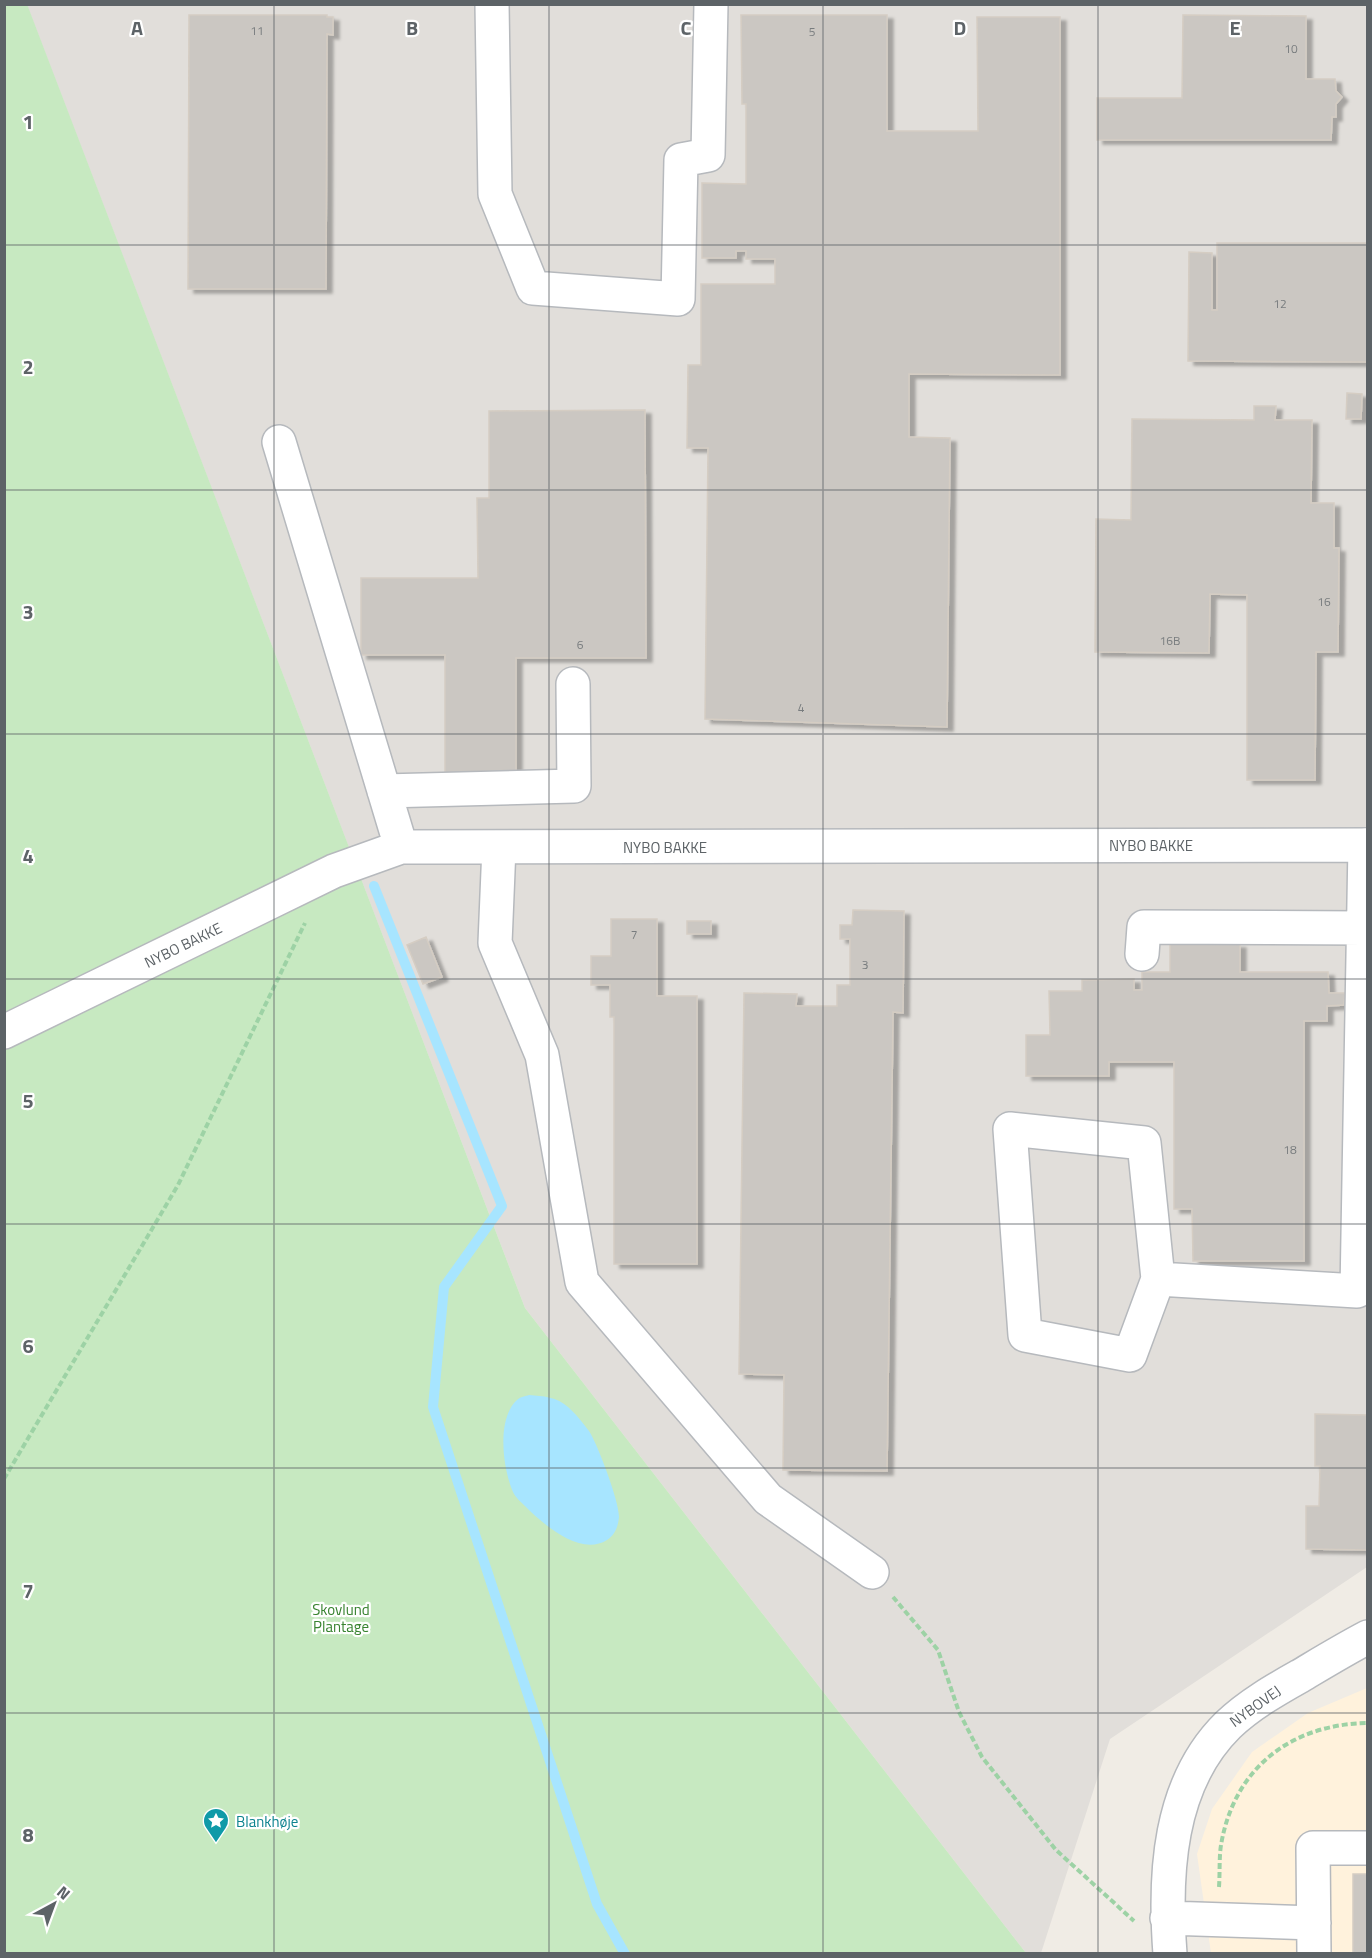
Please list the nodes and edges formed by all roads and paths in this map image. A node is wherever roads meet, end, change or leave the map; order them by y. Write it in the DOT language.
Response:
graph roads {
  1 [pos="492,4"];
  2 [pos="711,4"];
  3 [pos="279,442"];
  4 [pos="573,684"];
  5 [pos="384,790"];
  6 [pos="1366,845"];
  7 [pos="401,847"];
  8 [pos="500,847"];
  9 [pos="328,874"];
  10 [pos="1364,928"];
  11 [pos="1142,954"];
  12 [pos="4,1032"];
  13 [pos="1363,1258"];
  14 [pos="1158,1279"];
  15 [pos="4,1479"];
  16 [pos="872,1572"];
  17 [pos="1368,1637"];
  18 [pos="1368,1723"];
  19 [pos="1368,1848"];
  20 [pos="1218,1920"];
  21 [pos="1168,1937"];
  22 [pos="1314,1938"];
  1 -- 2 [label="street"];
  3 -- 5 [label="street"];
  4 -- 5 [label="street"];
  5 -- 7 [label="street"];
  6 -- 8 [label="street, NYBO BAKKE"];
  6 -- 10 [label="street"];
  7 -- 8 [label="street, NYBO BAKKE"];
  7 -- 9 [label="street, NYBO BAKKE"];
  8 -- 16 [label="street"];
  9 -- 12 [label="street, NYBO BAKKE"];
  9 -- 15 [label="path"];
  10 -- 11 [label="street"];
  10 -- 13 [label="street"];
  13 -- 14 [label="street"];
  14 -- 14 [label="street"];
  16 -- 21 [label="path"];
  17 -- 21 [label="street, NYBOVEJ"];
  18 -- 20 [label="path"];
  19 -- 22 [label="street"];
  20 -- 21 [label="street"];
  20 -- 22 [label="street"];
}
